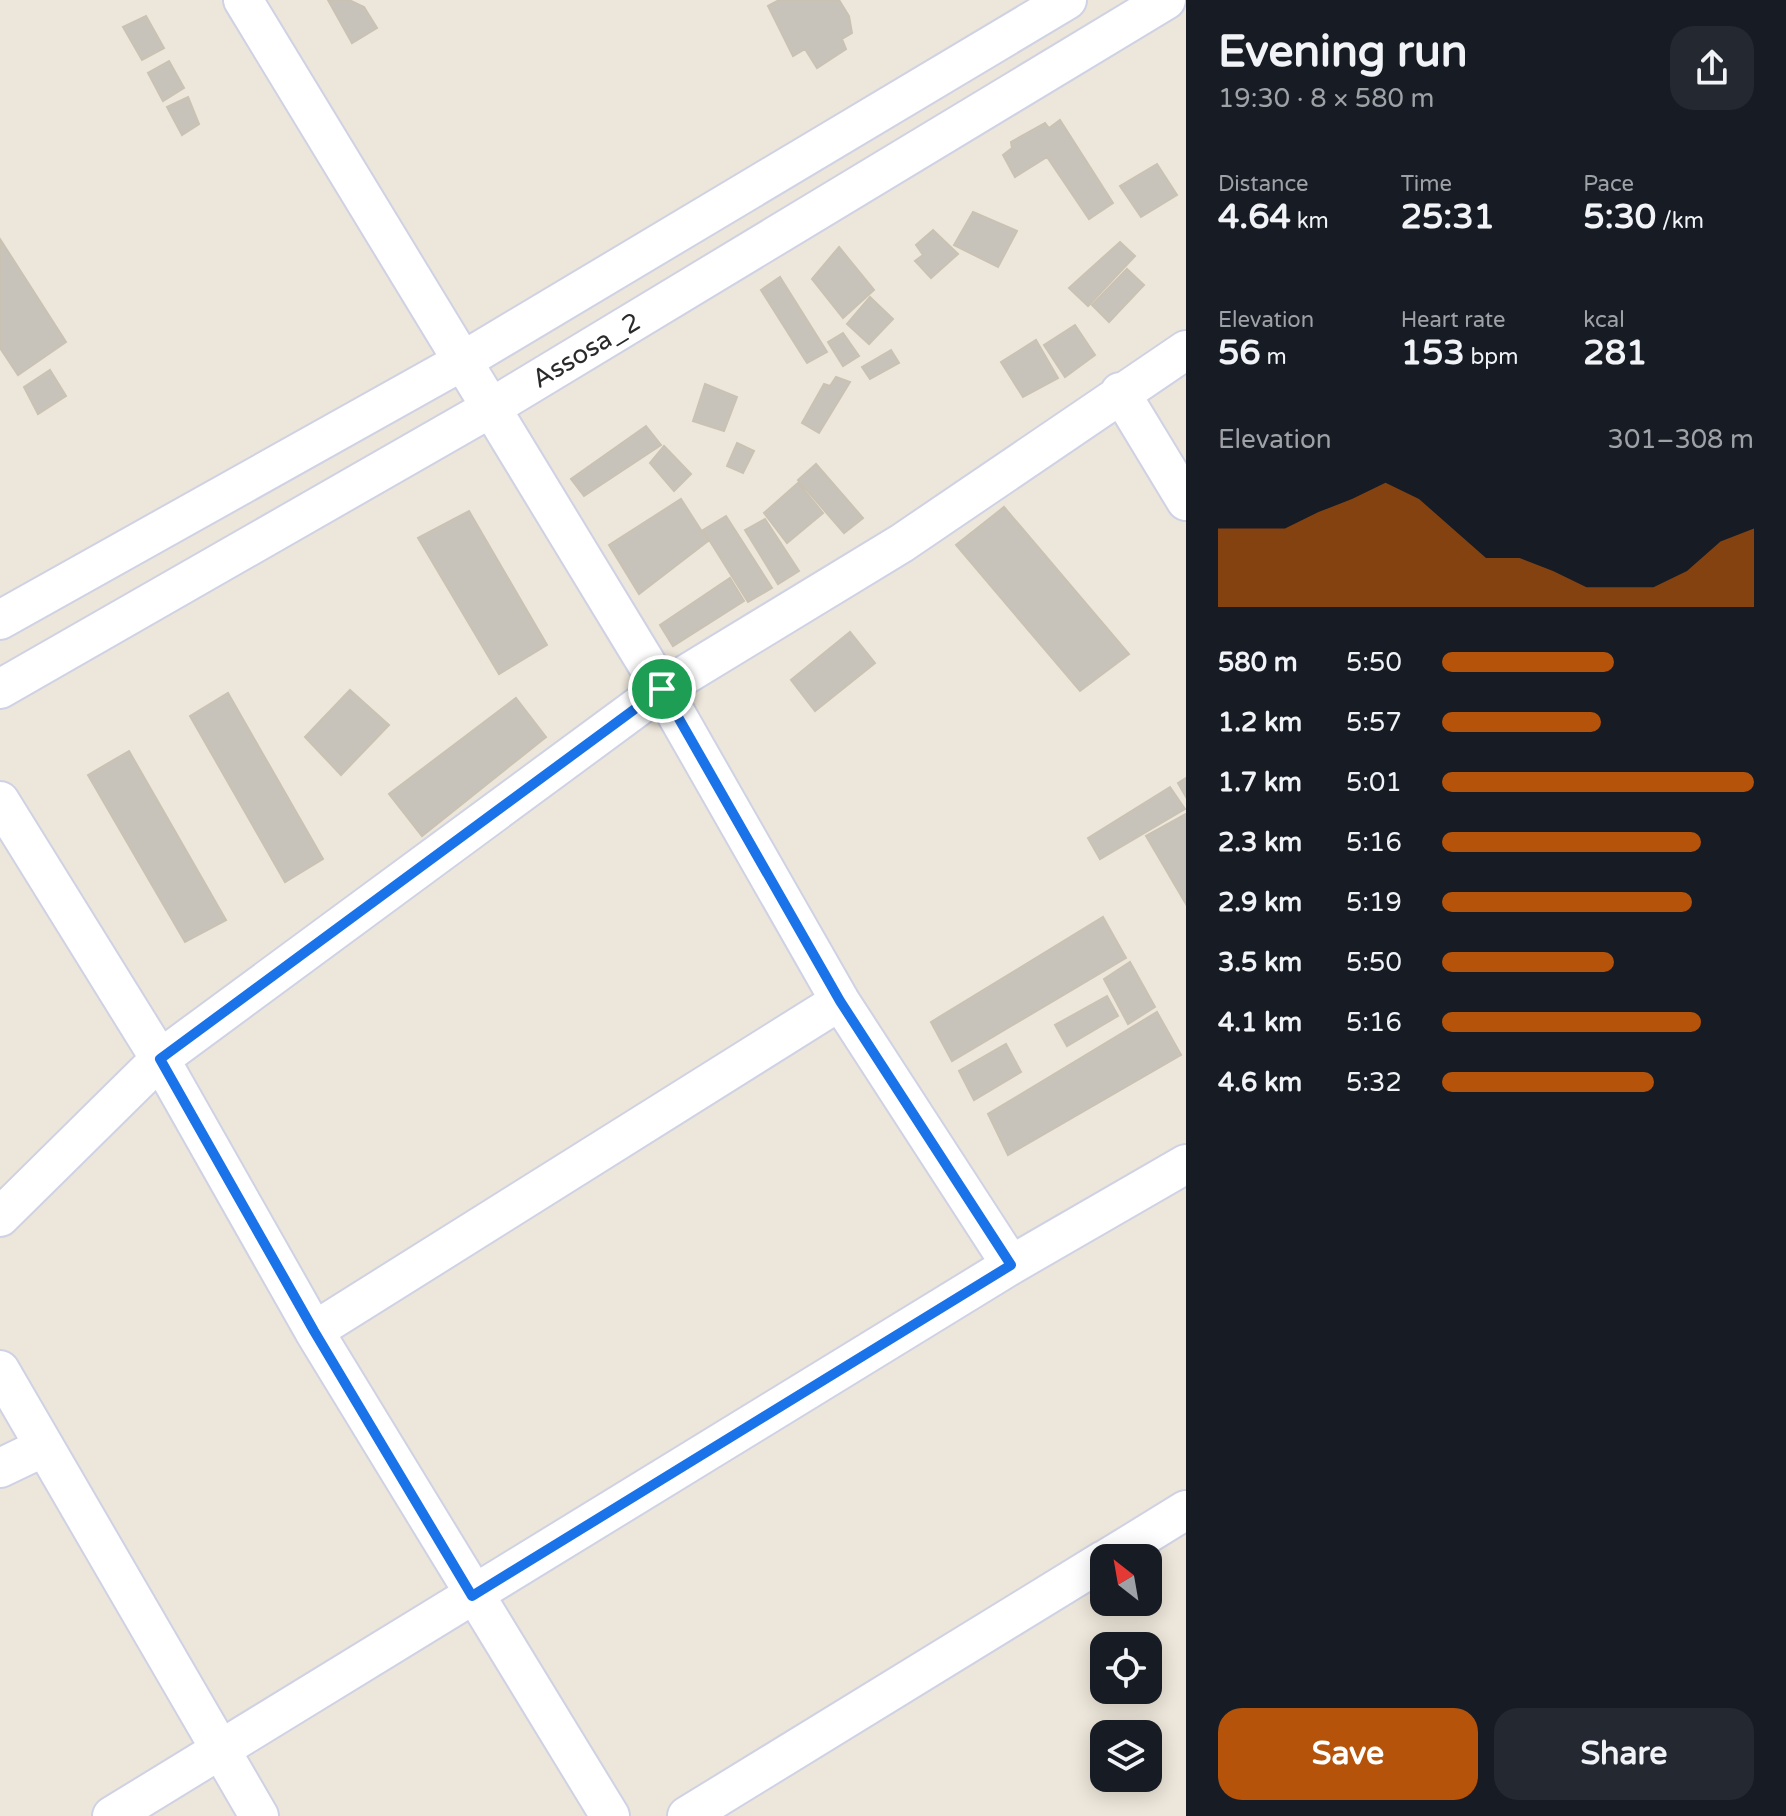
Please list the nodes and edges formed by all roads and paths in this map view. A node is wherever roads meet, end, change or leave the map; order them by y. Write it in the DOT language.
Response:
graph roads {
  1 [pos="243,0"];
  2 [pos="1067,0"];
  3 [pos="1166,0"];
  4 [pos="1186,350"];
  5 [pos="461,362"];
  6 [pos="1120,392"];
  7 [pos="489,409"];
  8 [pos="1186,501"];
  9 [pos="15,611"];
  10 [pos="62,652"];
  11 [pos="0,689"];
  12 [pos="662,689"];
  13 [pos="0,801"];
  14 [pos="840,1001"];
  15 [pos="160,1059"];
  16 [pos="1186,1164"];
  17 [pos="0,1217"];
  18 [pos="1011,1265"];
  19 [pos="314,1331"];
  20 [pos="0,1370"];
  21 [pos="44,1447"];
  22 [pos="0,1468"];
  23 [pos="1186,1510"];
  24 [pos="1130,1544"];
  25 [pos="1090,1569"];
  26 [pos="472,1596"];
  27 [pos="221,1750"];
  28 [pos="112,1816"];
  29 [pos="259,1816"];
  30 [pos="610,1816"];
  31 [pos="687,1816"];
  1 -- 5 [label="street"];
  2 -- 5 [label="street, Assosa_2"];
  3 -- 7 [label="street, Assosa_2"];
  4 -- 6 [label="street"];
  5 -- 7 [label="street"];
  5 -- 9 [label="street, Assosa_2"];
  6 -- 8 [label="street"];
  6 -- 12 [label="street"];
  7 -- 10 [label="street, Assosa_2"];
  7 -- 12 [label="street"];
  9 -- 10 [label="street"];
  10 -- 11 [label="street, Assosa_2"];
  12 -- 14 [label="street"];
  12 -- 15 [label="street"];
  13 -- 15 [label="street"];
  14 -- 18 [label="street"];
  14 -- 19 [label="street"];
  15 -- 17 [label="street"];
  15 -- 19 [label="street"];
  16 -- 18 [label="street"];
  18 -- 26 [label="street"];
  19 -- 26 [label="street"];
  20 -- 21 [label="street"];
  21 -- 22 [label="street"];
  21 -- 27 [label="street"];
  23 -- 24 [label="street"];
  25 -- 31 [label="street"];
  26 -- 27 [label="street"];
  26 -- 30 [label="street"];
  27 -- 28 [label="street"];
  27 -- 29 [label="street"];
}
